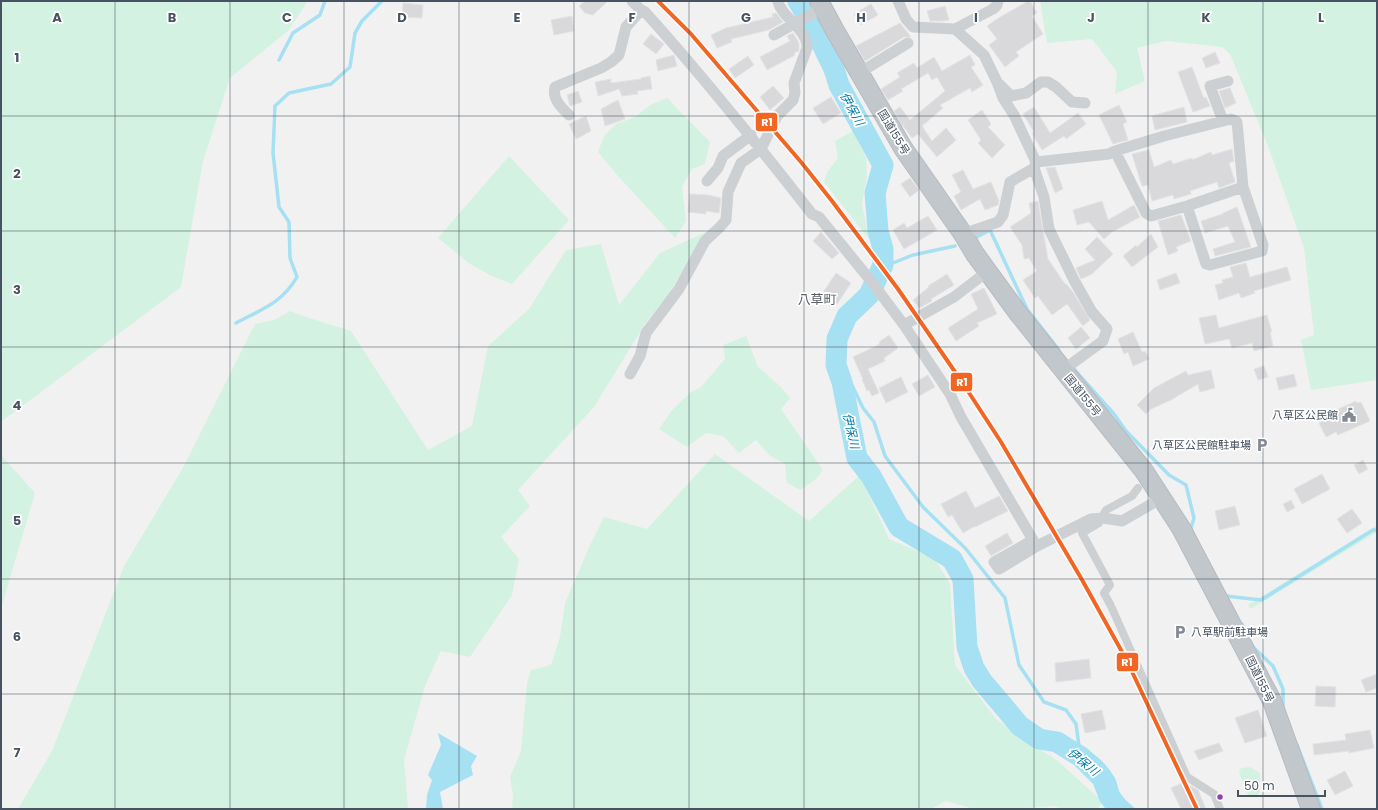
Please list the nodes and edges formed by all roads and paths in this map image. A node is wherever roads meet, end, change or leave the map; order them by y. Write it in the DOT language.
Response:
graph roads {
  1 [pos="632,1"];
  2 [pos="898,1"];
  3 [pos="998,1"];
  4 [pos="778,2"];
  5 [pos="640,10"];
  6 [pos="810,13"];
  7 [pos="955,29"];
  8 [pos="774,35"];
  9 [pos="908,43"];
  10 [pos="859,73"];
  11 [pos="1228,81"];
  12 [pos="997,82"];
  13 [pos="1085,103"];
  14 [pos="569,115"];
  15 [pos="1222,121"];
  16 [pos="751,135"];
  17 [pos="761,149"];
  18 [pos="1115,151"];
  19 [pos="1035,165"];
  20 [pos="707,181"];
  21 [pos="1243,187"];
  22 [pos="1186,206"];
  23 [pos="963,234"];
  24 [pos="988,271"];
  25 [pos="904,326"];
  26 [pos="1069,366"];
  27 [pos="630,374"];
  28 [pos="1138,488"];
  29 [pos="1162,498"];
  30 [pos="1103,518"];
  31 [pos="1220,809"];
  32 [pos="1310,809"];
  1 -- 5 [label="street"];
  2 -- 7 [label="street"];
  3 -- 7 [label="street"];
  4 -- 6 [label="street"];
  5 -- 14 [label="street"];
  5 -- 16 [label="street"];
  6 -- 8 [label="street"];
  6 -- 10 [label="highway, 国道155号"];
  6 -- 17 [label="street"];
  7 -- 12 [label="street"];
  9 -- 10 [label="street"];
  10 -- 23 [label="highway, 国道155号"];
  11 -- 15 [label="street"];
  12 -- 13 [label="street"];
  12 -- 19 [label="street"];
  15 -- 18 [label="street"];
  15 -- 21 [label="street"];
  16 -- 17 [label="street"];
  16 -- 20 [label="street"];
  17 -- 25 [label="street"];
  17 -- 27 [label="street"];
  18 -- 19 [label="street"];
  18 -- 22 [label="street"];
  19 -- 23 [label="street"];
  19 -- 26 [label="street"];
  21 -- 22 [label="street"];
  21 -- 22 [label="street"];
  23 -- 24 [label="highway, 国道155号"];
  24 -- 25 [label="street"];
  24 -- 26 [label="highway, 国道155号"];
  25 -- 30 [label="street"];
  26 -- 29 [label="highway, 国道155号"];
  28 -- 30 [label="street"];
  29 -- 30 [label="street"];
  29 -- 32 [label="highway, 国道155号"];
  30 -- 31 [label="street"];
}
